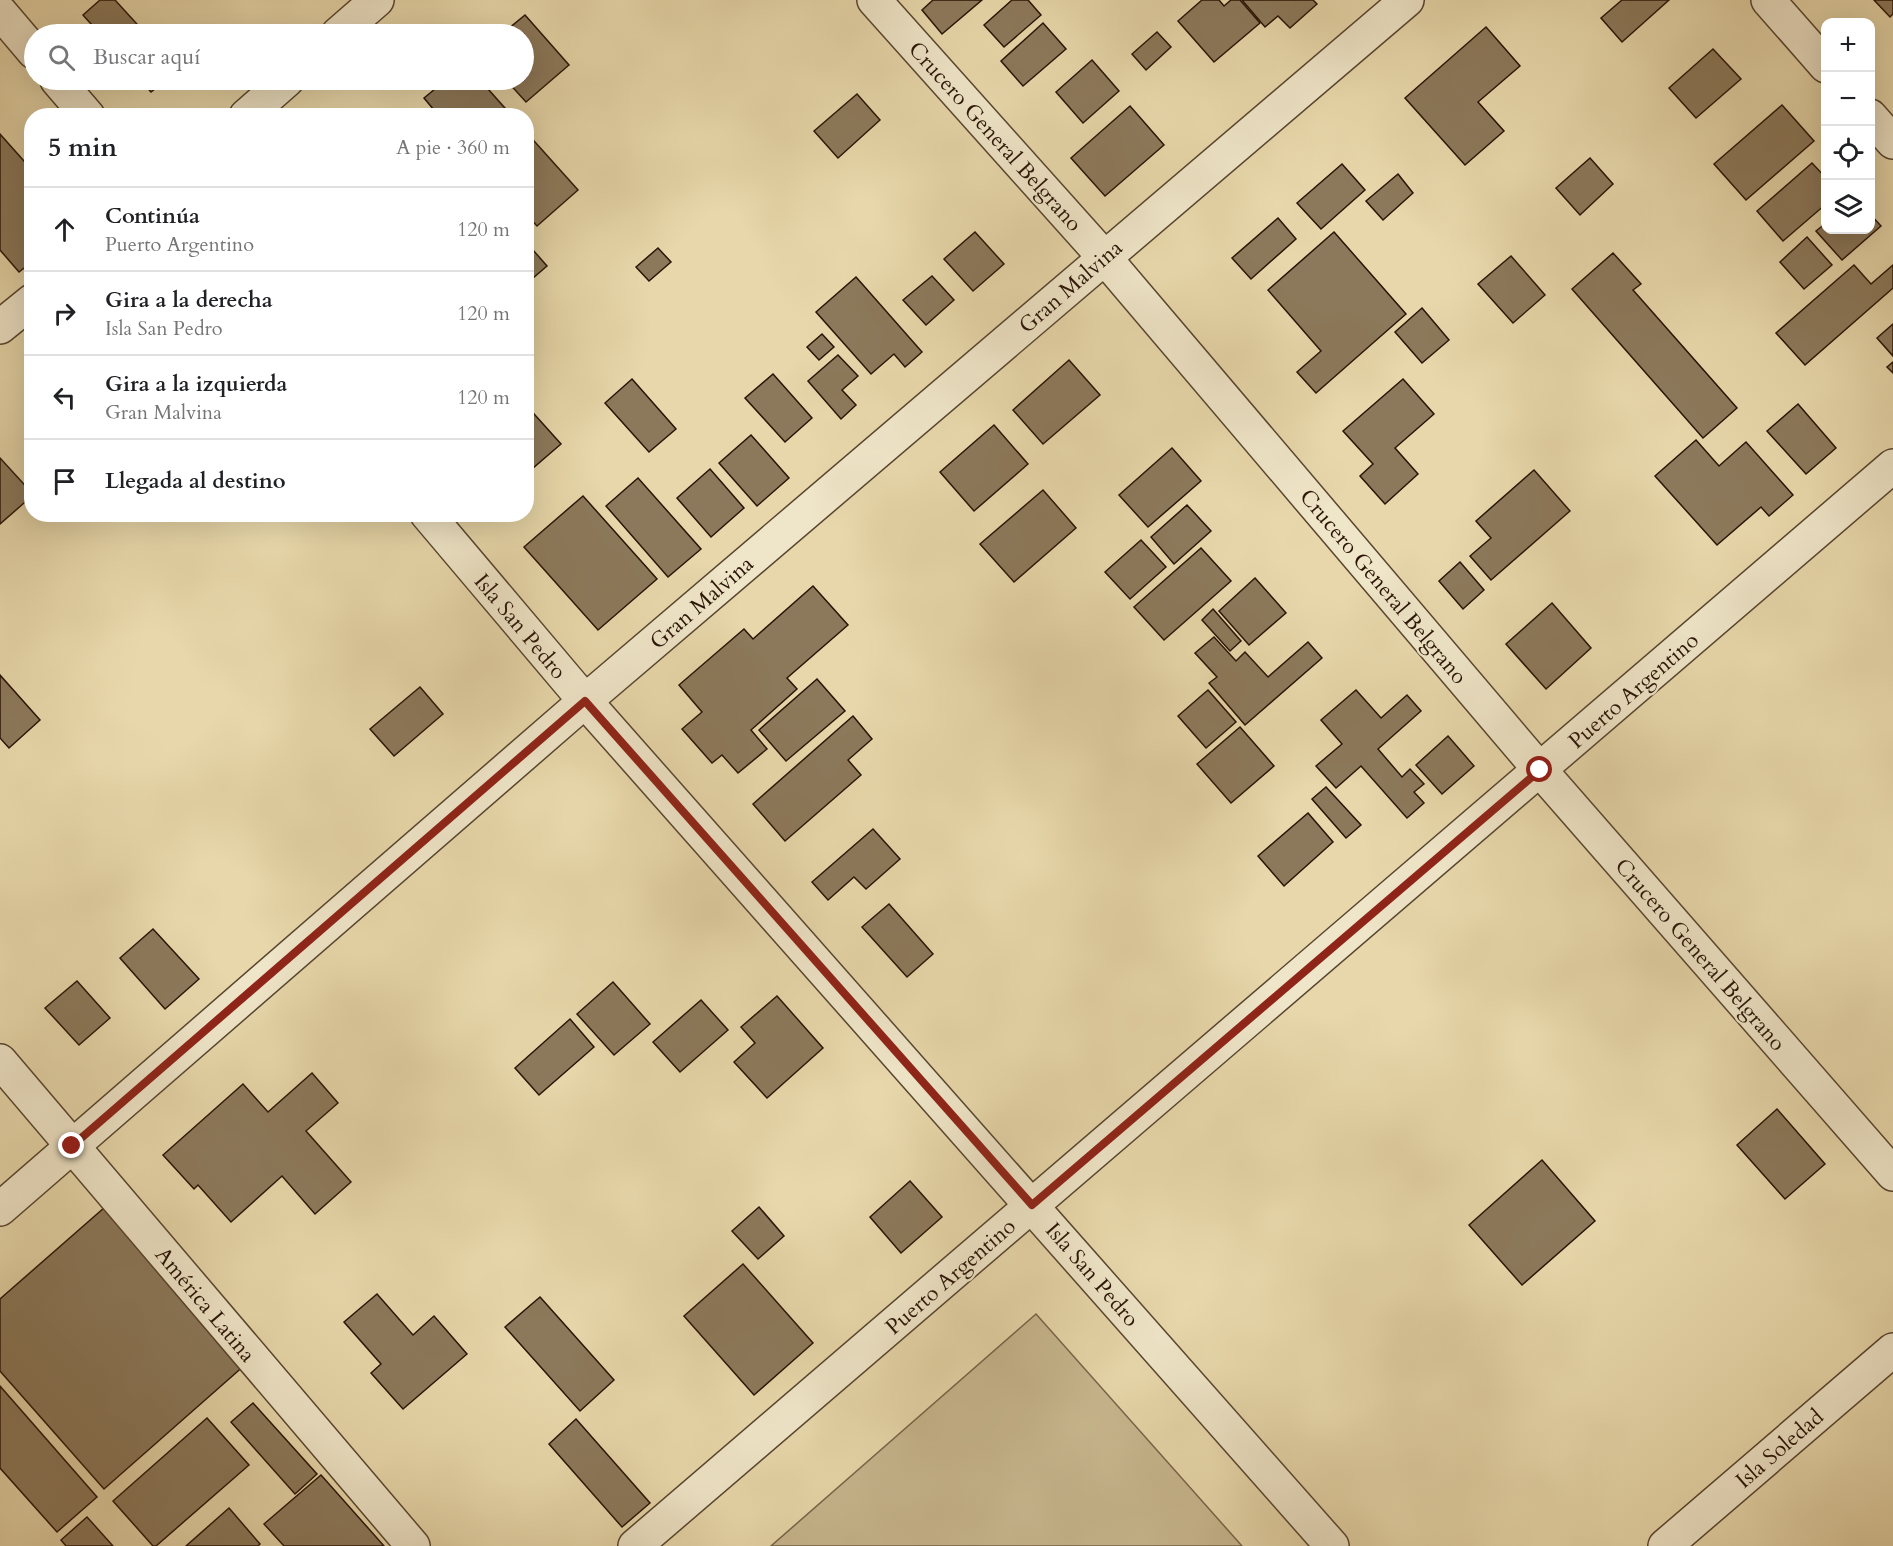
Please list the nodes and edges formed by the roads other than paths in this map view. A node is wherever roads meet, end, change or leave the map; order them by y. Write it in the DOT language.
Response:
graph roads {
  1 [pos="376,0"];
  2 [pos="873,0"];
  3 [pos="1407,0"];
  4 [pos="1767,0"];
  5 [pos="0,12"];
  6 [pos="349,24"];
  7 [pos="24,40"];
  8 [pos="1821,60"];
  9 [pos="66,90"];
  10 [pos="276,90"];
  11 [pos="81,108"];
  12 [pos="255,108"];
  13 [pos="1875,122"];
  14 [pos="1893,142"];
  15 [pos="1104,256"];
  16 [pos="24,307"];
  17 [pos="0,327"];
  18 [pos="1893,466"];
  19 [pos="434,522"];
  20 [pos="585,701"];
  21 [pos="1540,770"];
  22 [pos="0,1061"];
  23 [pos="72,1146"];
  24 [pos="1893,1174"];
  25 [pos="1032,1205"];
  26 [pos="0,1209"];
  27 [pos="1893,1350"];
  28 [pos="413,1546"];
  29 [pos="635,1546"];
  30 [pos="1332,1546"];
  31 [pos="1665,1546"];
  1 -- 6 [label="street"];
  2 -- 15 [label="street, Crucero General Belgrano"];
  3 -- 15 [label="street, Gran Malvina"];
  4 -- 8 [label="street"];
  5 -- 7 [label="street"];
  9 -- 11 [label="street"];
  10 -- 12 [label="street"];
  13 -- 14 [label="street"];
  15 -- 20 [label="street, Gran Malvina"];
  15 -- 21 [label="street, Crucero General Belgrano"];
  16 -- 17 [label="street"];
  18 -- 21 [label="street, Puerto Argentino"];
  19 -- 20 [label="street, Isla San Pedro"];
  20 -- 23 [label="street, Gran Malvina"];
  20 -- 25 [label="street, Isla San Pedro"];
  21 -- 24 [label="street, Crucero General Belgrano"];
  21 -- 25 [label="street, Puerto Argentino"];
  22 -- 23 [label="street, América Latina"];
  23 -- 26 [label="street, Gran Malvina"];
  23 -- 28 [label="street, América Latina"];
  25 -- 29 [label="street, Puerto Argentino"];
  25 -- 30 [label="street, Isla San Pedro"];
  27 -- 31 [label="street, Isla Soledad"];
}
